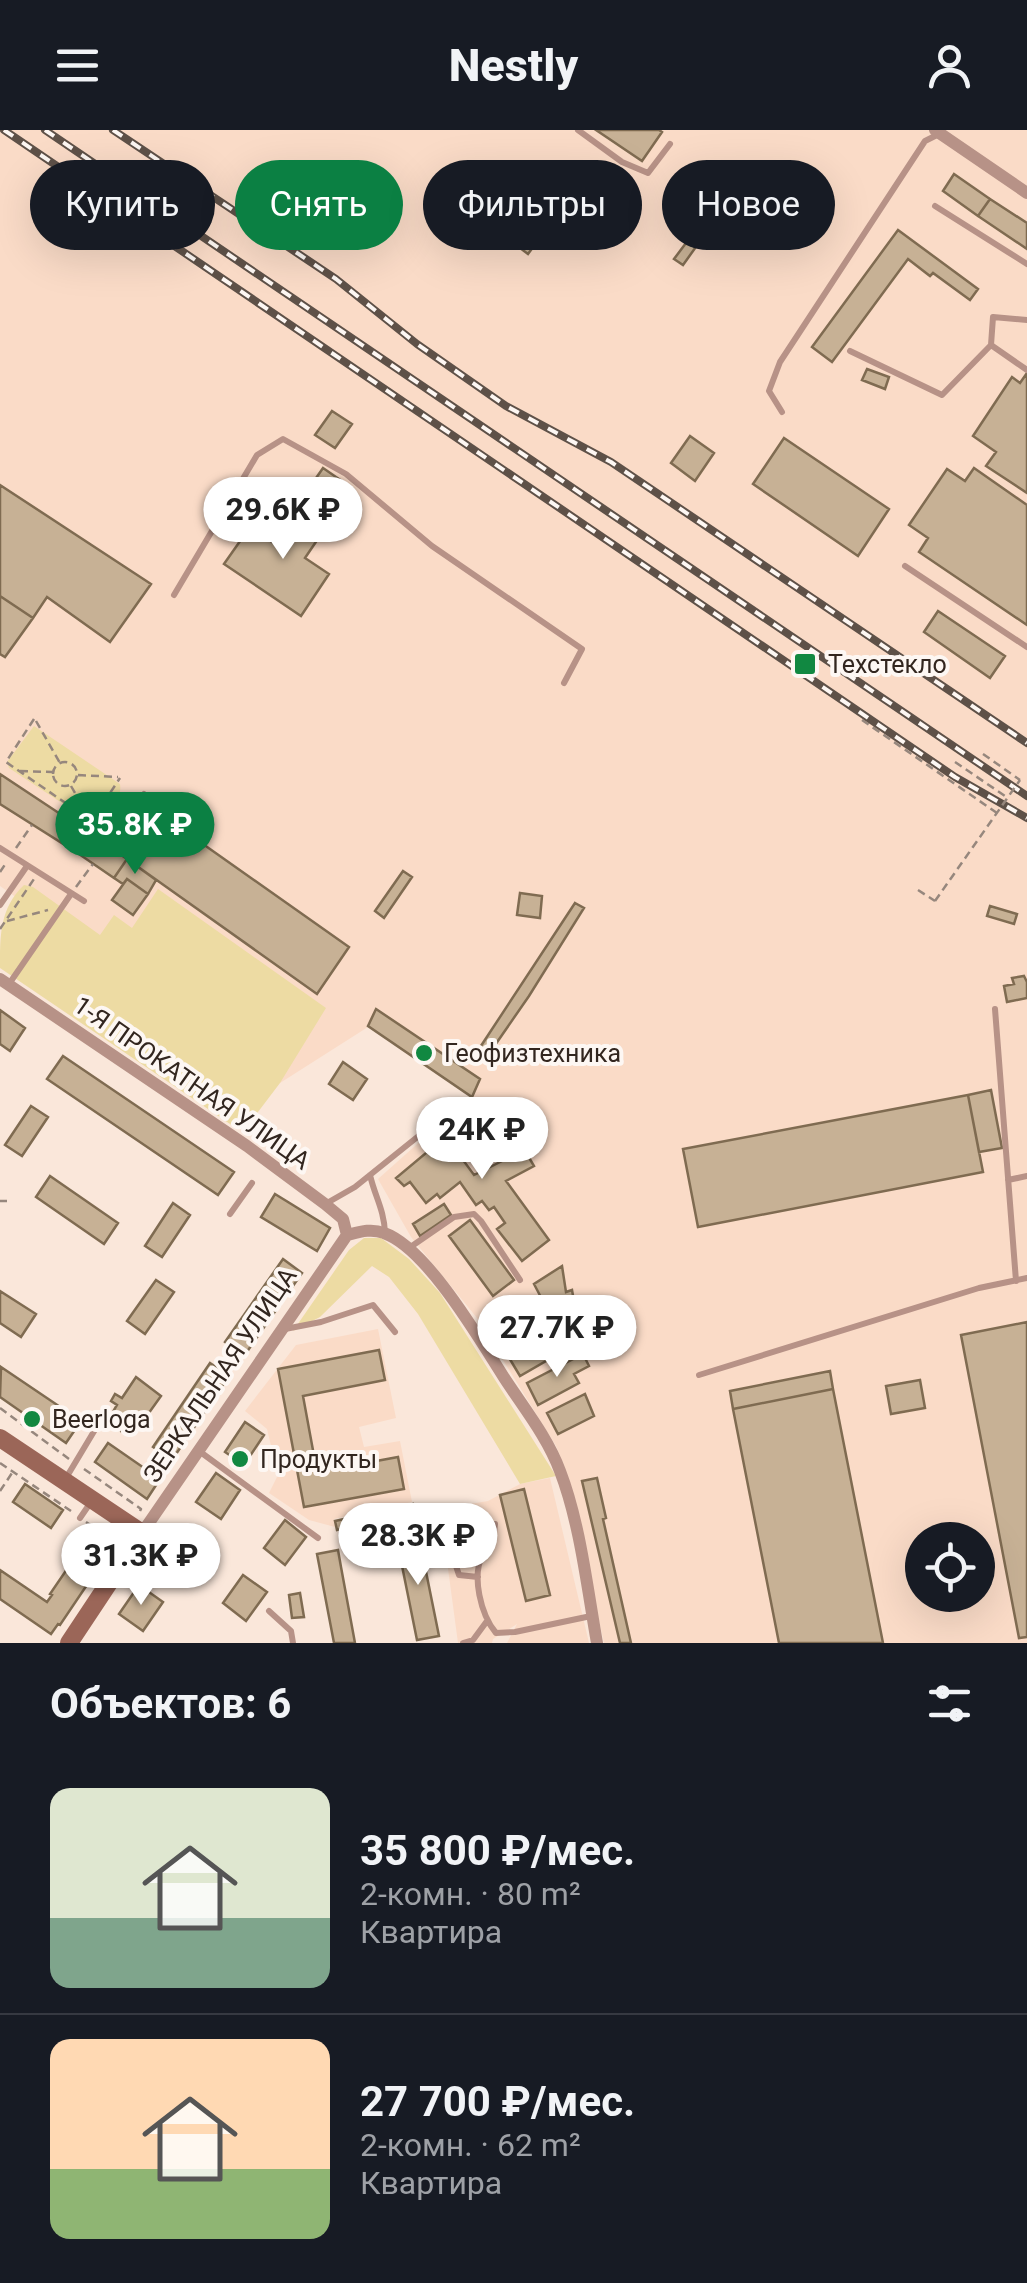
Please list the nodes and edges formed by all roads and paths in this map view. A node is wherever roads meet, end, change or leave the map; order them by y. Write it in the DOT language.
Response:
graph roads {
  1 [pos="578,130"];
  2 [pos="938,132"];
  3 [pos="670,144"];
  4 [pos="1027,194"];
  5 [pos="936,206"];
  6 [pos="1027,264"];
  7 [pos="1027,320"];
  8 [pos="990,345"];
  9 [pos="850,351"];
  10 [pos="1027,370"];
  11 [pos="782,412"];
  12 [pos="905,566"];
  13 [pos="174,595"];
  14 [pos="1027,648"];
  15 [pos="564,682"];
  16 [pos="862,720"];
  17 [pos="982,754"];
  18 [pos="955,762"];
  19 [pos="60,764"];
  20 [pos="18,771"];
  21 [pos="54,772"];
  22 [pos="77,775"];
  23 [pos="59,784"];
  24 [pos="71,784"];
  25 [pos="52,794"];
  26 [pos="144,794"];
  27 [pos="1008,798"];
  28 [pos="997,814"];
  29 [pos="92,821"];
  30 [pos="0,848"];
  31 [pos="93,864"];
  32 [pos="27,866"];
  33 [pos="38,874"];
  34 [pos="918,890"];
  35 [pos="71,894"];
  36 [pos="84,901"];
  37 [pos="0,905"];
  38 [pos="63,906"];
  39 [pos="6,921"];
  40 [pos="0,930"];
  41 [pos="4,982"];
  42 [pos="995,1009"];
  43 [pos="476,1156"];
  44 [pos="370,1174"];
  45 [pos="1027,1176"];
  46 [pos="1008,1180"];
  47 [pos="252,1184"];
  48 [pos="6,1201"];
  49 [pos="0,1202"];
  50 [pos="325,1204"];
  51 [pos="230,1214"];
  52 [pos="385,1233"];
  53 [pos="346,1235"];
  54 [pos="408,1249"];
  55 [pos="1027,1278"];
  56 [pos="520,1280"];
  57 [pos="1016,1281"];
  58 [pos="283,1329"];
  59 [pos="395,1332"];
  60 [pos="699,1375"];
  61 [pos="96,1428"];
  62 [pos="0,1438"];
  63 [pos="199,1451"];
  64 [pos="0,1463"];
  65 [pos="12,1472"];
  66 [pos="64,1481"];
  67 [pos="0,1490"];
  68 [pos="93,1500"];
  69 [pos="72,1512"];
  70 [pos="83,1520"];
  71 [pos="495,1524"];
  72 [pos="433,1528"];
  73 [pos="142,1533"];
  74 [pos="318,1538"];
  75 [pos="131,1550"];
  76 [pos="478,1576"];
  77 [pos="184,1586"];
  78 [pos="269,1610"];
  79 [pos="592,1615"];
  80 [pos="486,1621"];
  81 [pos="69,1643"];
  82 [pos="293,1643"];
  83 [pos="462,1643"];
  84 [pos="597,1643"];
  1 -- 3 [label="lane"];
  2 -- 4 [label="street"];
  2 -- 11 [label="lane"];
  5 -- 6 [label="lane"];
  7 -- 8 [label="lane"];
  8 -- 9 [label="lane"];
  8 -- 10 [label="lane"];
  12 -- 14 [label="lane"];
  13 -- 15 [label="lane"];
  16 -- 28 [label="path"];
  17 -- 27 [label="path, bridge"];
  18 -- 27 [label="path"];
  19 -- 20 [label="path"];
  19 -- 21 [label="path"];
  19 -- 22 [label="path"];
  20 -- 21 [label="path"];
  20 -- 25 [label="path"];
  21 -- 23 [label="path"];
  22 -- 24 [label="path"];
  22 -- 29 [label="path"];
  23 -- 24 [label="path"];
  23 -- 25 [label="path"];
  24 -- 25 [label="path"];
  26 -- 29 [label="lane"];
  27 -- 28 [label="path, bridge"];
  28 -- 34 [label="path, bridge"];
  30 -- 32 [label="lane"];
  31 -- 35 [label="path"];
  32 -- 33 [label="lane"];
  32 -- 37 [label="lane"];
  33 -- 35 [label="lane"];
  33 -- 39 [label="path"];
  35 -- 36 [label="lane"];
  35 -- 38 [label="lane"];
  38 -- 39 [label="path"];
  38 -- 41 [label="lane"];
  39 -- 40 [label="path"];
  41 -- 50 [label="street, 1-Я ПРОКАТНАЯ УЛИЦА"];
  42 -- 46 [label="lane"];
  43 -- 44 [label="lane"];
  44 -- 50 [label="lane"];
  44 -- 52 [label="lane"];
  45 -- 46 [label="lane"];
  46 -- 57 [label="lane"];
  47 -- 51 [label="lane"];
  48 -- 49 [label="path"];
  50 -- 53 [label="street, 1-Я ПРОКАТНАЯ УЛИЦА"];
  52 -- 53 [label="street"];
  52 -- 54 [label="street"];
  53 -- 58 [label="street, ЗЕРКАЛЬНАЯ УЛИЦА"];
  54 -- 56 [label="lane"];
  54 -- 79 [label="street"];
  55 -- 57 [label="lane"];
  57 -- 60 [label="lane"];
  58 -- 59 [label="lane"];
  58 -- 63 [label="street, ЗЕРКАЛЬНАЯ УЛИЦА"];
  61 -- 66 [label="lane"];
  62 -- 66 [label="street"];
  63 -- 73 [label="street, ЗЕРКАЛЬНАЯ УЛИЦА"];
  63 -- 74 [label="lane"];
  64 -- 65 [label="path"];
  65 -- 67 [label="path"];
  65 -- 69 [label="path"];
  66 -- 68 [label="street"];
  68 -- 70 [label="lane"];
  68 -- 73 [label="street"];
  70 -- 75 [label="path"];
  71 -- 76 [label="lane"];
  72 -- 76 [label="lane"];
  73 -- 75 [label="street, ЗЕРКАЛЬНАЯ УЛИЦА"];
  75 -- 77 [label="path"];
  75 -- 81 [label="street, ЗЕРКАЛЬНАЯ УЛИЦА"];
  76 -- 80 [label="lane"];
  78 -- 82 [label="lane"];
  79 -- 80 [label="lane"];
  79 -- 84 [label="street"];
  80 -- 83 [label="lane"];
}
